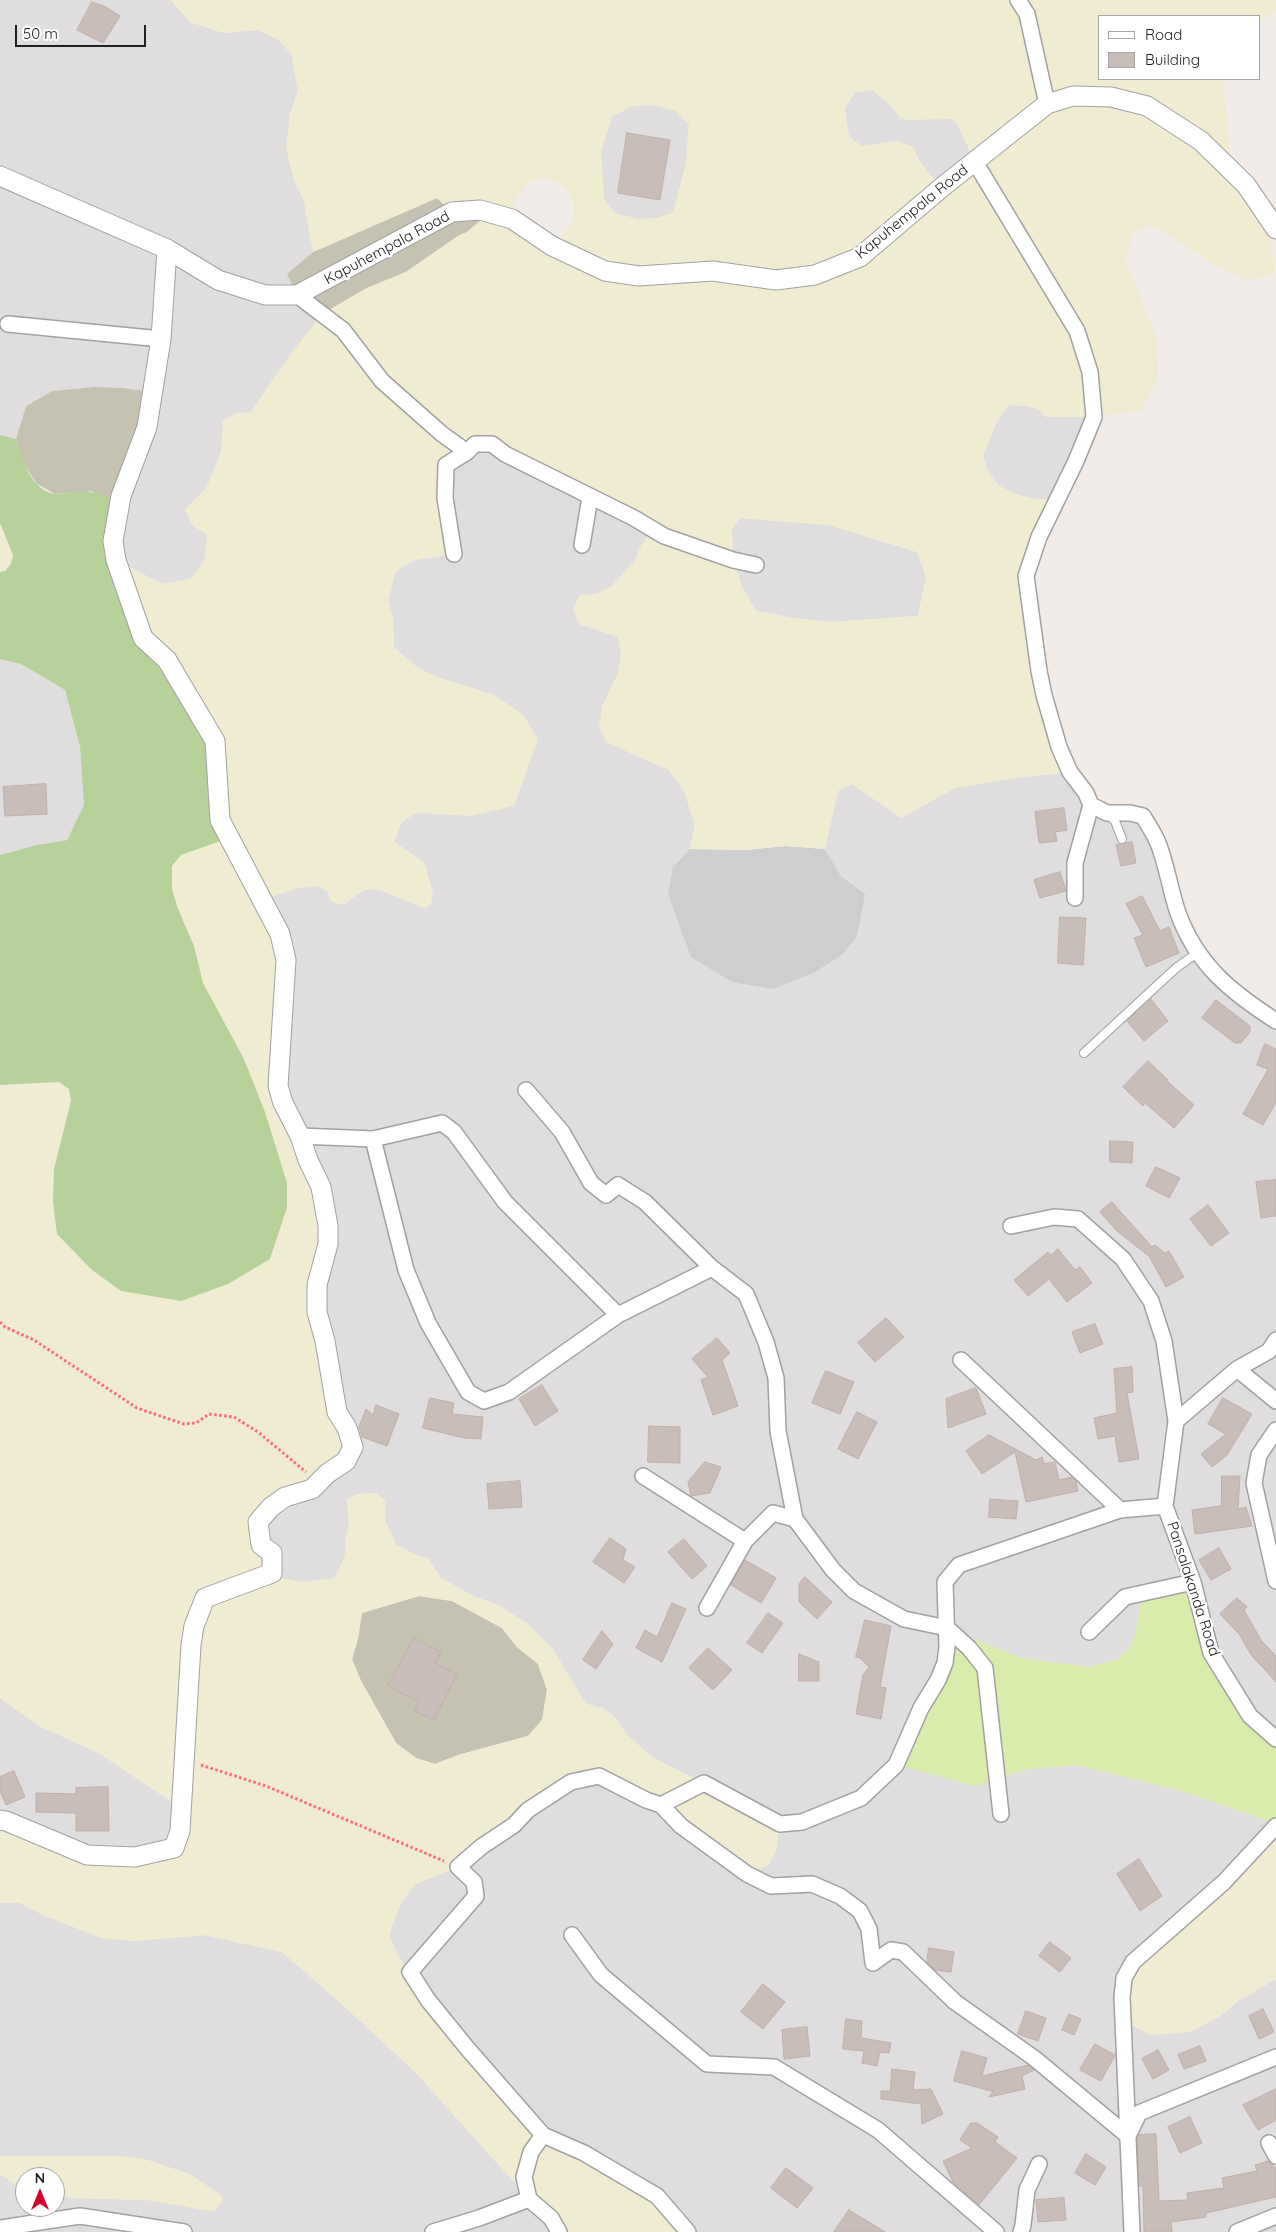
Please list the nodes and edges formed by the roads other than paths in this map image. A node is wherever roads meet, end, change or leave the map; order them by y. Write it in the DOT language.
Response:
graph roads {
  1 [pos="1018,0"];
  2 [pos="1047,104"];
  3 [pos="975,162"];
  4 [pos="0,176"];
  5 [pos="1276,229"];
  6 [pos="167,249"];
  7 [pos="298,295"];
  8 [pos="8,324"];
  9 [pos="161,339"];
  10 [pos="467,452"];
  11 [pos="590,497"];
  12 [pos="582,546"];
  13 [pos="454,554"];
  14 [pos="756,565"];
  15 [pos="1091,805"];
  16 [pos="1107,813"];
  17 [pos="1122,839"];
  18 [pos="1075,898"];
  19 [pos="1197,953"];
  20 [pos="1276,1021"];
  21 [pos="1084,1053"];
  22 [pos="526,1090"];
  23 [pos="300,1136"];
  24 [pos="373,1139"];
  25 [pos="1011,1226"];
  26 [pos="712,1268"];
  27 [pos="618,1314"];
  28 [pos="1276,1340"];
  29 [pos="961,1360"];
  30 [pos="1237,1369"];
  31 [pos="1276,1402"];
  32 [pos="1176,1421"];
  33 [pos="1276,1430"];
  34 [pos="643,1476"];
  35 [pos="1165,1506"];
  36 [pos="1120,1510"];
  37 [pos="795,1519"];
  38 [pos="745,1541"];
  39 [pos="1276,1581"];
  40 [pos="1193,1582"];
  41 [pos="707,1608"];
  42 [pos="947,1628"];
  43 [pos="1089,1632"];
  44 [pos="1276,1739"];
  45 [pos="661,1805"];
  46 [pos="1001,1814"];
  47 [pos="0,1820"];
  48 [pos="1276,1826"];
  49 [pos="572,1935"];
  50 [pos="1276,2057"];
  51 [pos="543,2135"];
  52 [pos="1128,2136"];
  53 [pos="1039,2164"];
  54 [pos="528,2199"];
  55 [pos="1276,2216"];
  56 [pos="0,2228"];
  57 [pos="184,2232"];
  58 [pos="434,2232"];
  59 [pos="559,2232"];
  60 [pos="688,2232"];
  61 [pos="996,2232"];
  62 [pos="1021,2232"];
  63 [pos="1132,2232"];
  64 [pos="1237,2232"];
  1 -- 2 [label="street"];
  2 -- 3 [label="street, Kapuhempala Road"];
  2 -- 5 [label="street, Kapuhempala Road"];
  3 -- 7 [label="street, Kapuhempala Road"];
  3 -- 15 [label="street"];
  4 -- 6 [label="street, Kapuhempala Road"];
  6 -- 7 [label="street, Kapuhempala Road"];
  6 -- 9 [label="street"];
  7 -- 10 [label="street"];
  8 -- 9 [label="street"];
  9 -- 23 [label="street"];
  10 -- 11 [label="street"];
  10 -- 13 [label="street"];
  11 -- 12 [label="street"];
  11 -- 14 [label="street"];
  15 -- 16 [label="street"];
  15 -- 18 [label="street"];
  16 -- 17 [label="lane"];
  16 -- 19 [label="street"];
  19 -- 20 [label="street"];
  19 -- 21 [label="lane"];
  22 -- 26 [label="street"];
  23 -- 24 [label="street"];
  23 -- 47 [label="street"];
  24 -- 27 [label="street"];
  24 -- 27 [label="street"];
  25 -- 32 [label="street, Pansalakanda Road"];
  26 -- 27 [label="street"];
  26 -- 37 [label="street"];
  28 -- 30 [label="street"];
  29 -- 36 [label="street"];
  30 -- 31 [label="street"];
  30 -- 32 [label="street"];
  32 -- 35 [label="street, Pansalakanda Road"];
  33 -- 39 [label="street"];
  34 -- 38 [label="street"];
  35 -- 36 [label="street"];
  35 -- 40 [label="street, Pansalakanda Road"];
  36 -- 42 [label="street"];
  37 -- 38 [label="street"];
  37 -- 42 [label="street"];
  38 -- 41 [label="street"];
  40 -- 43 [label="street"];
  40 -- 44 [label="street, Pansalakanda Road"];
  42 -- 45 [label="street"];
  42 -- 46 [label="street"];
  45 -- 51 [label="street"];
  45 -- 52 [label="street"];
  48 -- 52 [label="street"];
  49 -- 61 [label="street"];
  50 -- 52 [label="street"];
  51 -- 54 [label="street"];
  51 -- 60 [label="street"];
  52 -- 63 [label="street"];
  53 -- 62 [label="street"];
  54 -- 58 [label="street"];
  54 -- 59 [label="street"];
  55 -- 64 [label="street"];
  56 -- 57 [label="street"];
}
